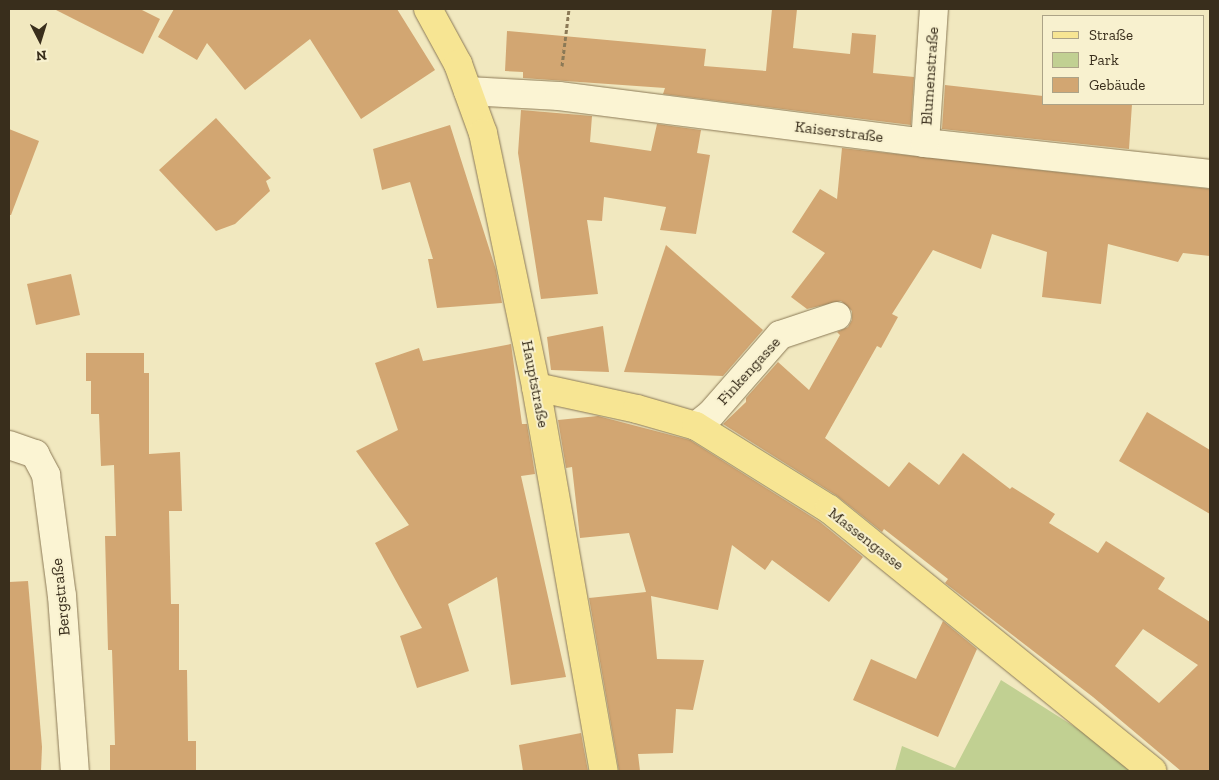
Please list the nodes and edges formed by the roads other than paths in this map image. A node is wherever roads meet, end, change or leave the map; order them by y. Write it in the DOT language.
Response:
graph roads {
  1 [pos="428,9"];
  2 [pos="934,9"];
  3 [pos="468,91"];
  4 [pos="926,143"];
  5 [pos="1210,174"];
  6 [pos="837,316"];
  7 [pos="536,387"];
  8 [pos="696,426"];
  9 [pos="9,446"];
  10 [pos="74,771"];
  11 [pos="604,771"];
  12 [pos="1152,771"];
  1 -- 3 [label="main road, Hauptstraße"];
  2 -- 4 [label="street, Blumenstraße"];
  3 -- 4 [label="street, Kaiserstraße"];
  3 -- 7 [label="main road, Hauptstraße"];
  4 -- 5 [label="street, Kaiserstraße"];
  6 -- 8 [label="street, Finkengasse"];
  7 -- 8 [label="main road, Massengasse"];
  7 -- 11 [label="main road, Hauptstraße"];
  8 -- 12 [label="main road, Massengasse"];
  9 -- 10 [label="street, Bergstraße"];
}
